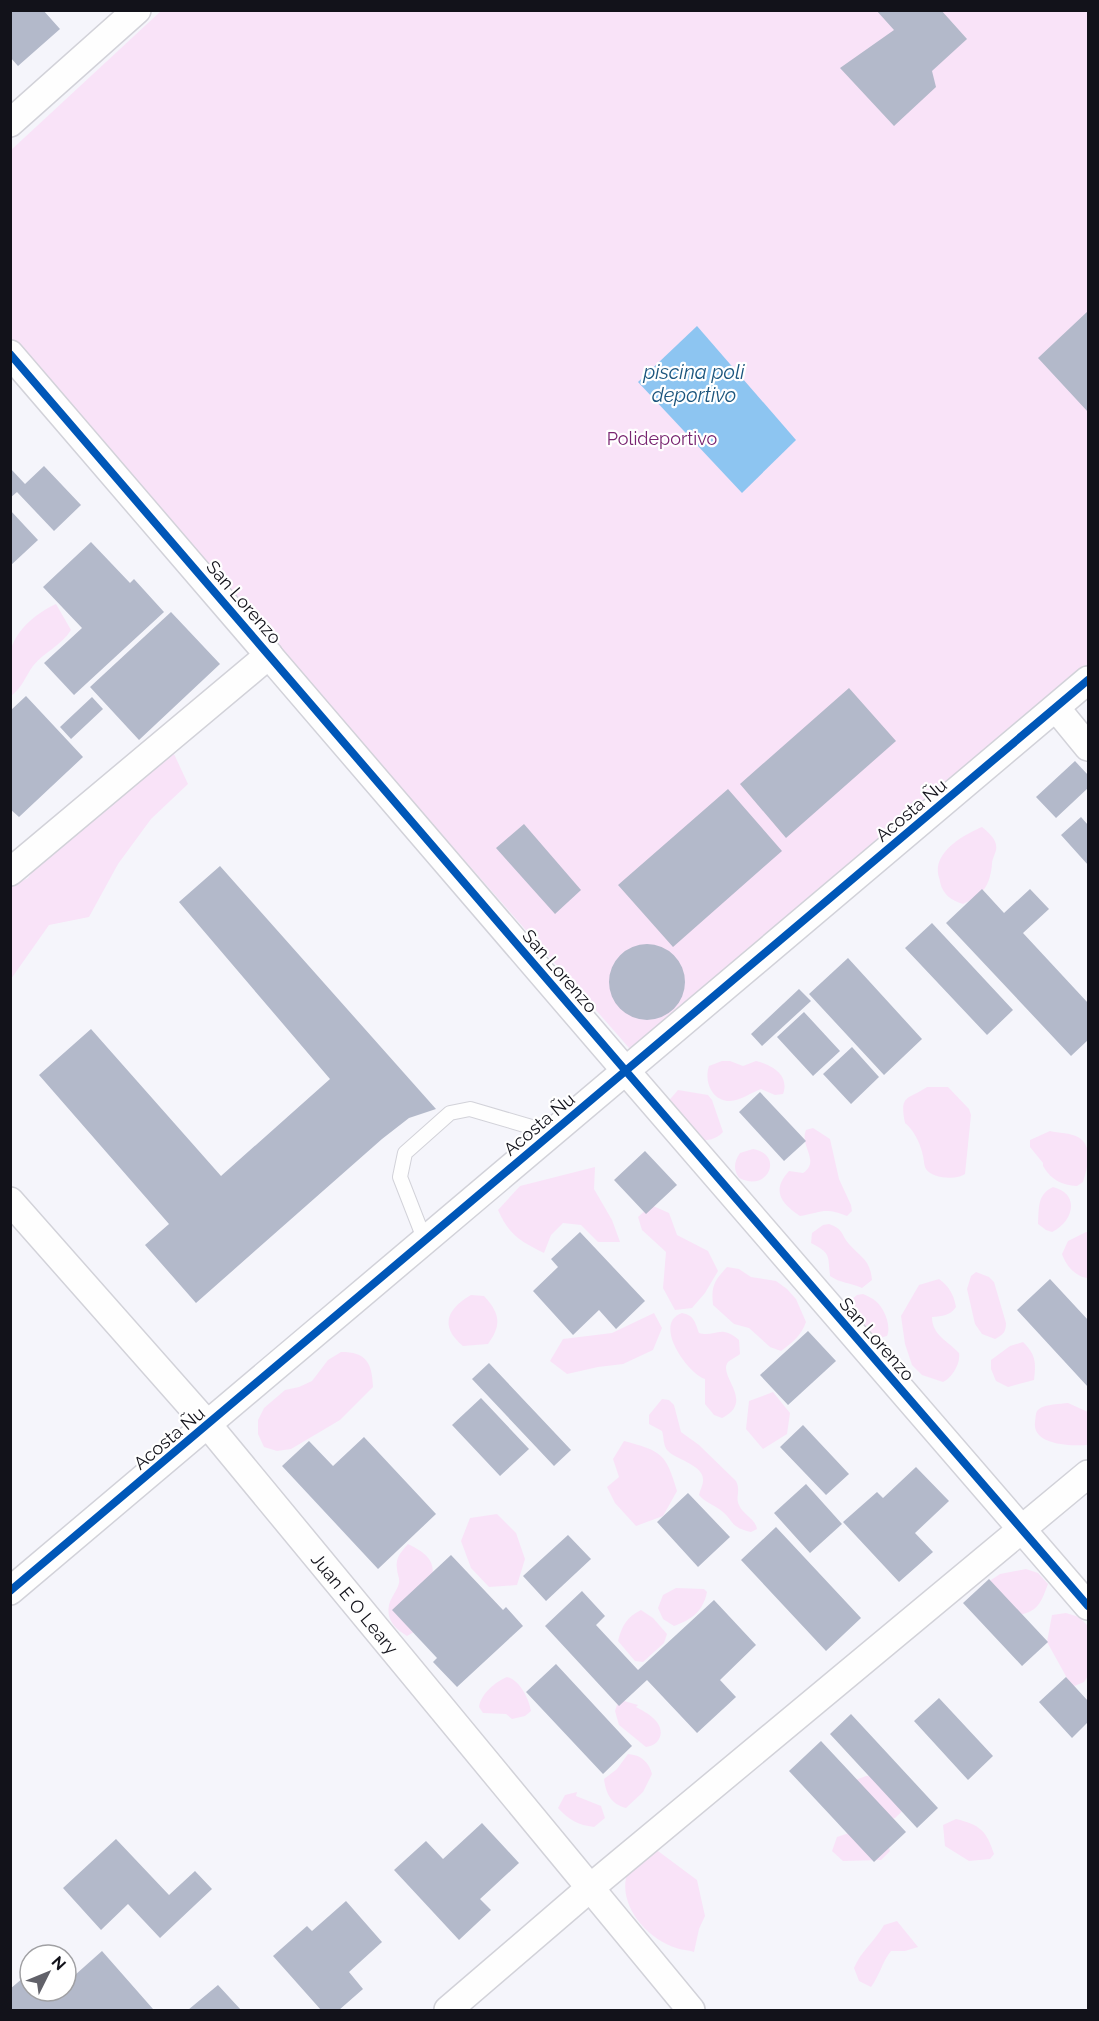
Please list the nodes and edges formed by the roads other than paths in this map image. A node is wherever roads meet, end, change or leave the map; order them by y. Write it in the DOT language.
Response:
graph roads {
  1 [pos="137,10"];
  2 [pos="10,123"];
  3 [pos="10,354"];
  4 [pos="269,655"];
  5 [pos="1089,680"];
  6 [pos="1056,708"];
  7 [pos="1089,747"];
  8 [pos="10,872"];
  9 [pos="625,1070"];
  10 [pos="552,1133"];
  11 [pos="10,1201"];
  12 [pos="425,1241"];
  13 [pos="208,1425"];
  14 [pos="1089,1474"];
  15 [pos="1022,1529"];
  16 [pos="10,1591"];
  17 [pos="1089,1606"];
  18 [pos="590,1888"];
  19 [pos="448,2010"];
  20 [pos="691,2010"];
  1 -- 2 [label="street"];
  3 -- 4 [label="street, San Lorenzo"];
  4 -- 8 [label="street"];
  4 -- 9 [label="street, San Lorenzo"];
  5 -- 6 [label="street, Acosta Ñu"];
  6 -- 7 [label="street"];
  6 -- 9 [label="street, Acosta Ñu"];
  9 -- 10 [label="street, Acosta Ñu"];
  9 -- 15 [label="street, San Lorenzo"];
  10 -- 12 [label="street, Acosta Ñu"];
  10 -- 12 [label="lane"];
  11 -- 13 [label="street, Juan E O Leary"];
  12 -- 13 [label="street, Acosta Ñu"];
  13 -- 16 [label="street, Acosta Ñu"];
  13 -- 18 [label="street, Juan E O Leary"];
  14 -- 15 [label="street"];
  15 -- 17 [label="street, San Lorenzo"];
  15 -- 18 [label="street"];
  18 -- 19 [label="street"];
  18 -- 20 [label="street, Juan E O Leary"];
}
